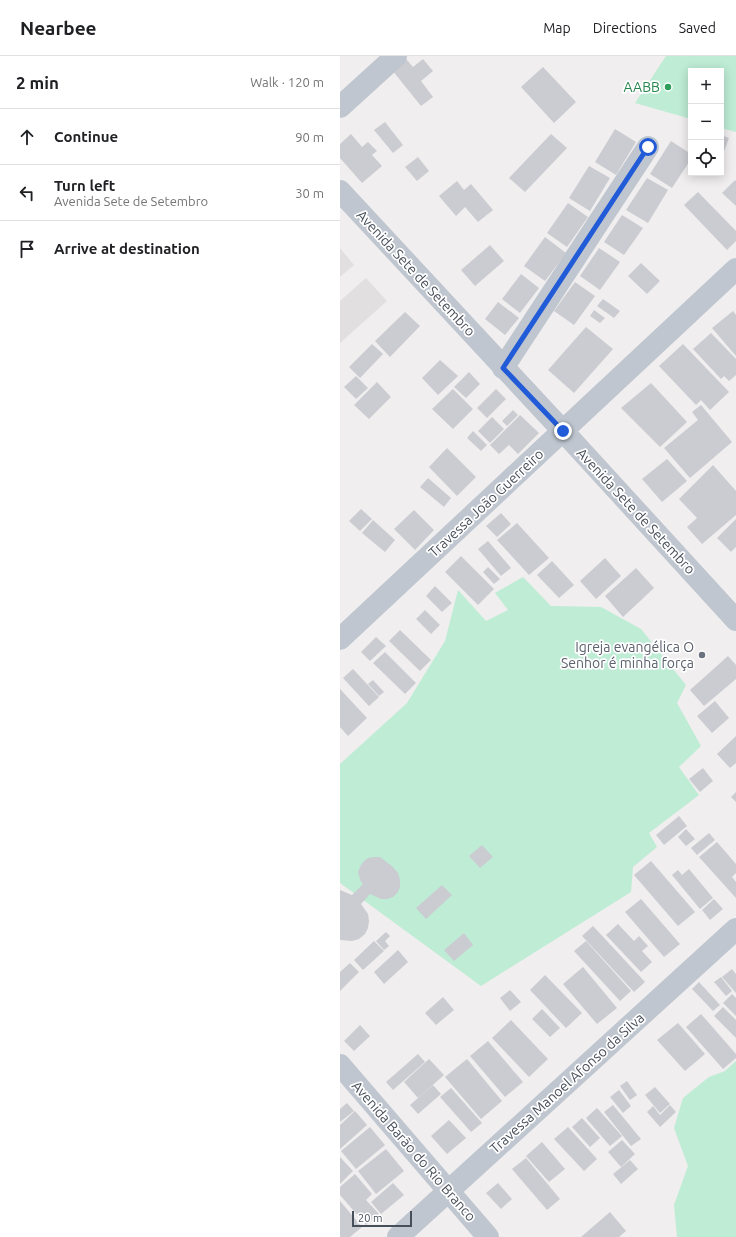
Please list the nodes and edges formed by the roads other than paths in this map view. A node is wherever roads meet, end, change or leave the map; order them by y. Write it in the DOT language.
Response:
graph roads {
  1 [pos="396,56"];
  2 [pos="340,107"];
  3 [pos="648,147"];
  4 [pos="340,191"];
  5 [pos="736,269"];
  6 [pos="503,368"];
  7 [pos="563,431"];
  8 [pos="736,620"];
  9 [pos="340,638"];
  10 [pos="736,929"];
  11 [pos="340,1065"];
  12 [pos="449,1191"];
  13 [pos="398,1237"];
  14 [pos="488,1237"];
  1 -- 2 [label="street"];
  3 -- 6 [label="street"];
  4 -- 6 [label="street, Avenida Sete de Setembro"];
  5 -- 7 [label="street, Travessa João Guerreiro"];
  6 -- 7 [label="street, Avenida Sete de Setembro"];
  7 -- 8 [label="street, Avenida Sete de Setembro"];
  7 -- 9 [label="street, Travessa João Guerreiro"];
  10 -- 12 [label="street, Travessa Manoel Afonso da Silva"];
  11 -- 12 [label="street, Avenida Barão do Rio Branco"];
  12 -- 13 [label="street, Travessa Manoel Afonso da Silva"];
  12 -- 14 [label="street, Avenida Barão do Rio Branco"];
}
